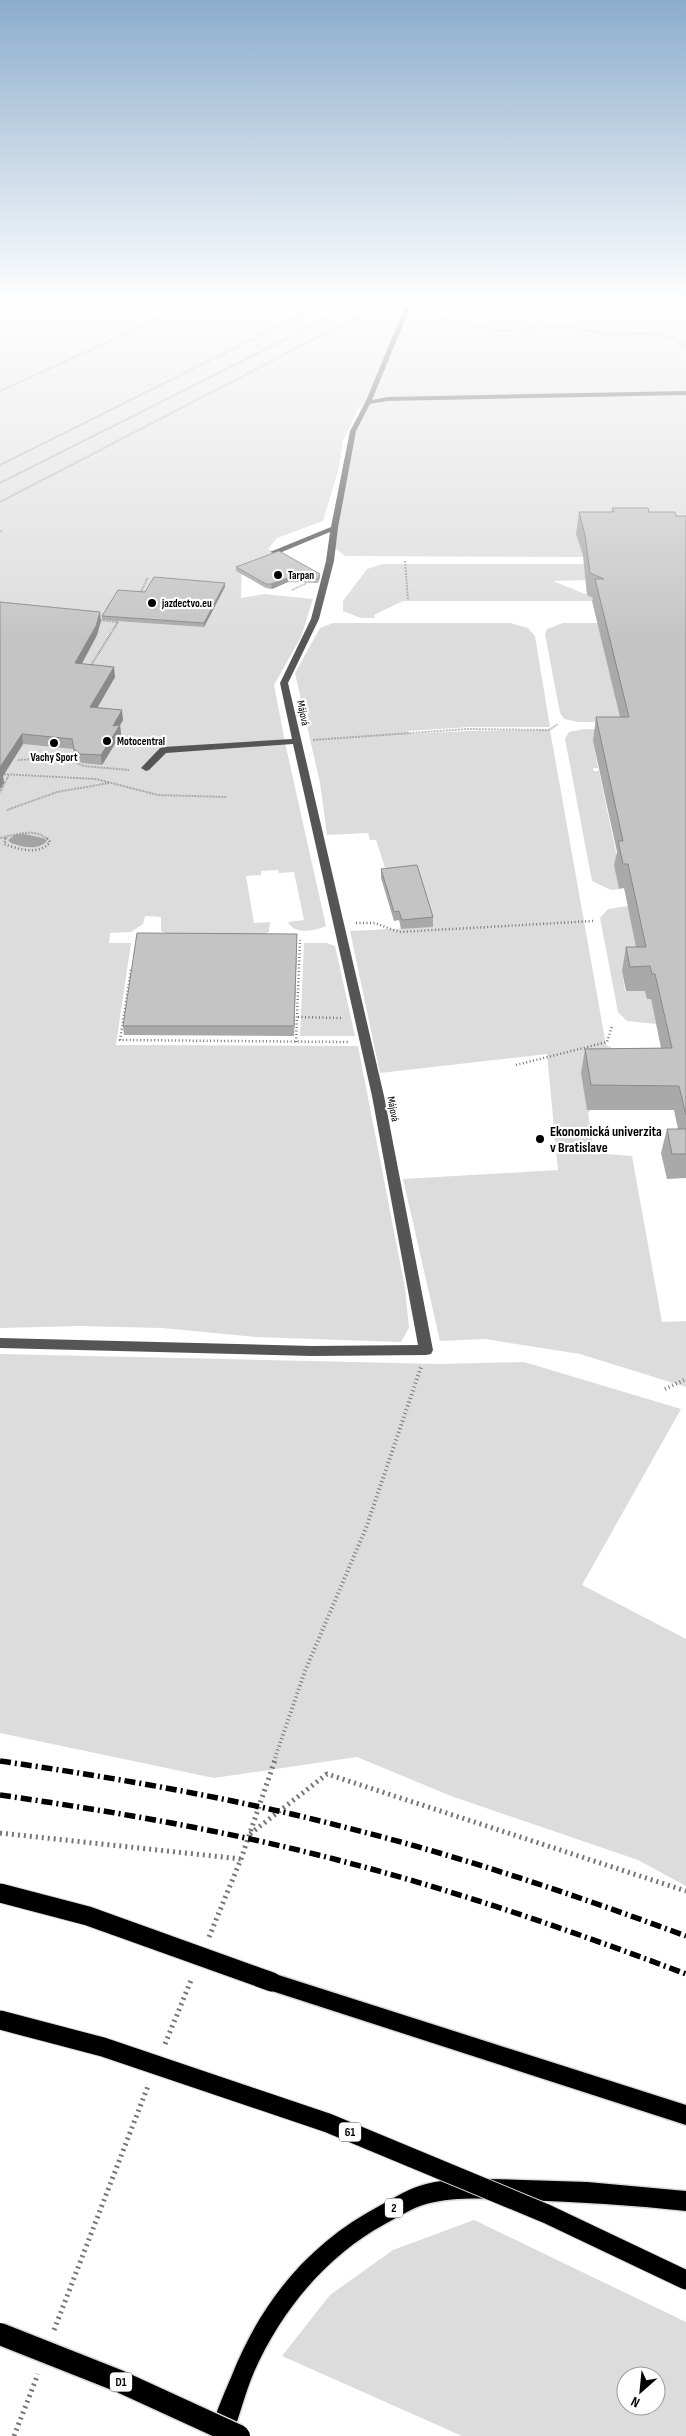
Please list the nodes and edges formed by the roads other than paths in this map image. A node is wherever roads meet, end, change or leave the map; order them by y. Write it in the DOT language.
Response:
graph roads {
  1 [pos="362,414"];
  2 [pos="334,528"];
  3 [pos="274,552"];
  4 [pos="296,741"];
  5 [pos="146,768"];
  6 [pos="0,1343"];
  7 [pos="0,1893"];
  8 [pos="0,2020"];
  9 [pos="686,2115"];
  10 [pos="686,2201"];
  11 [pos="686,2280"];
  12 [pos="0,2334"];
  13 [pos="222,2436"];
  14 [pos="239,2436"];
  1 -- 2 [label="street, Májová"];
  2 -- 3 [label="street"];
  2 -- 4 [label="street, Májová"];
  4 -- 5 [label="street"];
  4 -- 6 [label="street, Májová"];
  7 -- 9 [label="main road, bridge"];
  8 -- 11 [label="main road, 61, bridge"];
  10 -- 13 [label="main road, 2"];
  12 -- 14 [label="highway, D1, bridge"];
}
